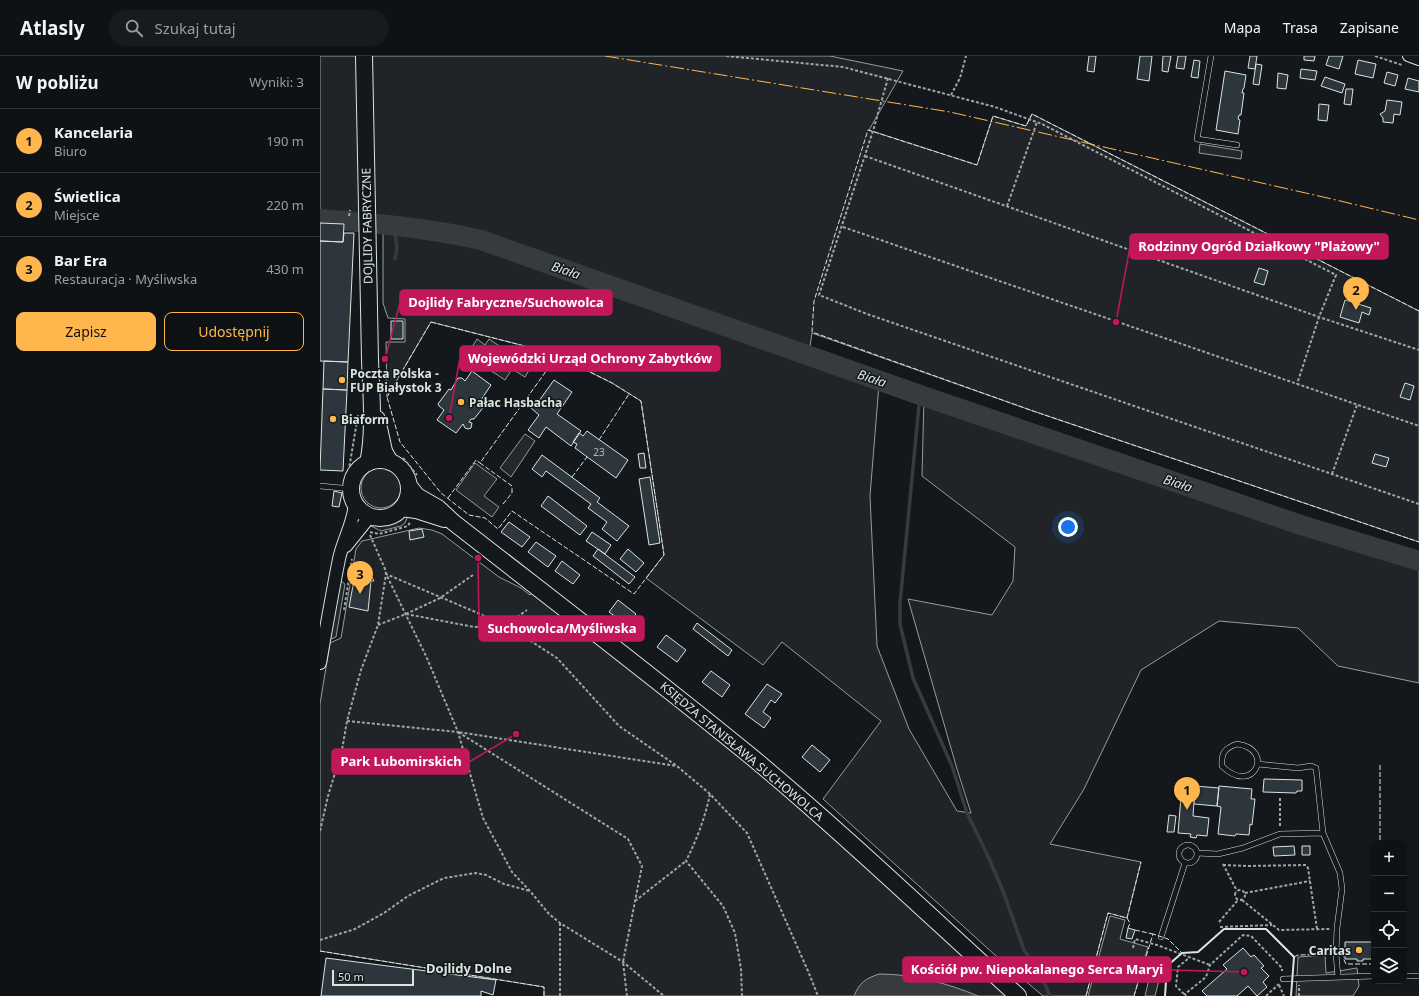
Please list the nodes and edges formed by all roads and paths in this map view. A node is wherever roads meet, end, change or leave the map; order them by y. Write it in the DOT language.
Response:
graph roads {
  1 [pos="364,56"];
  2 [pos="726,56"];
  3 [pos="966,56"];
  4 [pos="1210,56"];
  5 [pos="1375,56"];
  6 [pos="1408,56"];
  7 [pos="1419,60"];
  8 [pos="1408,66"];
  9 [pos="888,78"];
  10 [pos="952,95"];
  11 [pos="1037,122"];
  12 [pos="1237,145"];
  13 [pos="865,156"];
  14 [pos="1007,206"];
  15 [pos="350,210"];
  16 [pos="349,216"];
  17 [pos="842,227"];
  18 [pos="1318,317"];
  19 [pos="1419,350"];
  20 [pos="1297,384"];
  21 [pos="372,396"];
  22 [pos="1357,405"];
  23 [pos="359,409"];
  24 [pos="1419,426"];
  25 [pos="390,462"];
  26 [pos="368,463"];
  27 [pos="1332,474"];
  28 [pos="320,486"];
  29 [pos="409,486"];
  30 [pos="351,494"];
  31 [pos="1419,504"];
  32 [pos="402,508"];
  33 [pos="374,517"];
  34 [pos="453,522"];
  35 [pos="369,532"];
  36 [pos="347,554"];
  37 [pos="386,574"];
  38 [pos="473,575"];
  39 [pos="440,598"];
  40 [pos="344,610"];
  41 [pos="527,610"];
  42 [pos="406,614"];
  43 [pos="378,625"];
  44 [pos="506,625"];
  45 [pos="320,663"];
  46 [pos="347,721"];
  47 [pos="458,732"];
  48 [pos="1258,764"];
  49 [pos="677,766"];
  50 [pos="710,794"];
  51 [pos="1280,796"];
  52 [pos="320,831"];
  53 [pos="1323,833"];
  54 [pos="1280,834"];
  55 [pos="1197,853"];
  56 [pos="1218,854"];
  57 [pos="686,861"];
  58 [pos="1185,863"];
  59 [pos="1223,864"];
  60 [pos="1310,881"];
  61 [pos="530,891"];
  62 [pos="1238,892"];
  63 [pos="1245,893"];
  64 [pos="1238,900"];
  65 [pos="1242,900"];
  66 [pos="635,901"];
  67 [pos="1219,922"];
  68 [pos="560,923"];
  69 [pos="1272,925"];
  70 [pos="1220,927"];
  71 [pos="1337,928"];
  72 [pos="1317,929"];
  73 [pos="1161,936"];
  74 [pos="320,940"];
  75 [pos="1133,948"];
  76 [pos="1189,958"];
  77 [pos="623,962"];
  78 [pos="1210,965"];
  79 [pos="1371,976"];
  80 [pos="1407,976"];
  81 [pos="1419,976"];
  82 [pos="1338,977"];
  83 [pos="1283,979"];
  84 [pos="1278,984"];
  85 [pos="1185,995"];
  86 [pos="560,996"];
  87 [pos="627,996"];
  88 [pos="664,996"];
  89 [pos="742,996"];
  90 [pos="818,996"];
  91 [pos="1018,996"];
  92 [pos="1266,996"];
  93 [pos="1284,996"];
  1 -- 21 [label="highway, DOJLIDY FABRYCZNE"];
  2 -- 9 [label="path"];
  3 -- 10 [label="path"];
  4 -- 12 [label="lane"];
  5 -- 8 [label="path"];
  6 -- 7 [label="street"];
  9 -- 10 [label="path"];
  9 -- 13 [label="path"];
  10 -- 11 [label="path"];
  11 -- 14 [label="path"];
  11 -- 18 [label="path"];
  13 -- 14 [label="path"];
  13 -- 17 [label="path"];
  14 -- 18 [label="path"];
  15 -- 16 [label="path"];
  17 -- 20 [label="path"];
  17 -- 27 [label="path"];
  18 -- 19 [label="path"];
  18 -- 20 [label="path"];
  20 -- 22 [label="path"];
  21 -- 25 [label="highway, DOJLIDY FABRYCZNE"];
  21 -- 26 [label="highway, DOJLIDY FABRYCZNE"];
  22 -- 24 [label="path"];
  22 -- 27 [label="path"];
  23 -- 30 [label="path"];
  25 -- 26 [label="highway"];
  25 -- 29 [label="highway"];
  26 -- 30 [label="highway"];
  27 -- 31 [label="path"];
  28 -- 30 [label="lane"];
  29 -- 32 [label="highway"];
  29 -- 34 [label="highway, KSIĘDZA STANISŁAWA SUCHOWOLCA"];
  30 -- 33 [label="highway"];
  30 -- 36 [label="street"];
  32 -- 33 [label="highway"];
  32 -- 34 [label="highway, KSIĘDZA STANISŁAWA SUCHOWOLCA"];
  33 -- 36 [label="street"];
  34 -- 91 [label="highway, KSIĘDZA STANISŁAWA SUCHOWOLCA"];
  35 -- 37 [label="path"];
  36 -- 40 [label="path"];
  36 -- 45 [label="street"];
  37 -- 39 [label="path"];
  37 -- 42 [label="path"];
  37 -- 43 [label="path"];
  38 -- 39 [label="path"];
  39 -- 42 [label="path"];
  39 -- 44 [label="path"];
  41 -- 44 [label="path"];
  42 -- 43 [label="path"];
  42 -- 44 [label="path"];
  42 -- 47 [label="path"];
  43 -- 46 [label="path"];
  44 -- 49 [label="path"];
  46 -- 47 [label="path"];
  46 -- 52 [label="path"];
  47 -- 49 [label="path"];
  47 -- 61 [label="path"];
  47 -- 66 [label="path"];
  48 -- 48 [label="lane"];
  48 -- 53 [label="lane"];
  49 -- 50 [label="path"];
  50 -- 57 [label="path"];
  50 -- 90 [label="path"];
  51 -- 54 [label="path"];
  53 -- 54 [label="lane"];
  53 -- 71 [label="lane"];
  54 -- 56 [label="lane"];
  55 -- 56 [label="lane"];
  55 -- 58 [label="lane"];
  55 -- 58 [label="lane"];
  56 -- 59 [label="path"];
  57 -- 66 [label="path"];
  57 -- 89 [label="path"];
  58 -- 73 [label="lane"];
  59 -- 60 [label="path"];
  59 -- 62 [label="path"];
  60 -- 63 [label="path"];
  60 -- 72 [label="path"];
  61 -- 68 [label="path"];
  61 -- 74 [label="path"];
  62 -- 63 [label="path"];
  62 -- 64 [label="path"];
  63 -- 65 [label="path"];
  64 -- 65 [label="path"];
  64 -- 67 [label="path"];
  65 -- 69 [label="path"];
  66 -- 77 [label="path"];
  68 -- 77 [label="path"];
  68 -- 86 [label="path"];
  69 -- 70 [label="path"];
  69 -- 72 [label="path"];
  71 -- 72 [label="path"];
  71 -- 82 [label="lane"];
  75 -- 76 [label="path"];
  76 -- 78 [label="path"];
  76 -- 85 [label="path"];
  77 -- 87 [label="path"];
  77 -- 88 [label="path"];
  78 -- 83 [label="path"];
  78 -- 85 [label="path"];
  79 -- 82 [label="lane"];
  80 -- 81 [label="lane"];
  82 -- 83 [label="lane"];
  83 -- 84 [label="path"];
  84 -- 92 [label="path"];
  84 -- 93 [label="path"];
}
